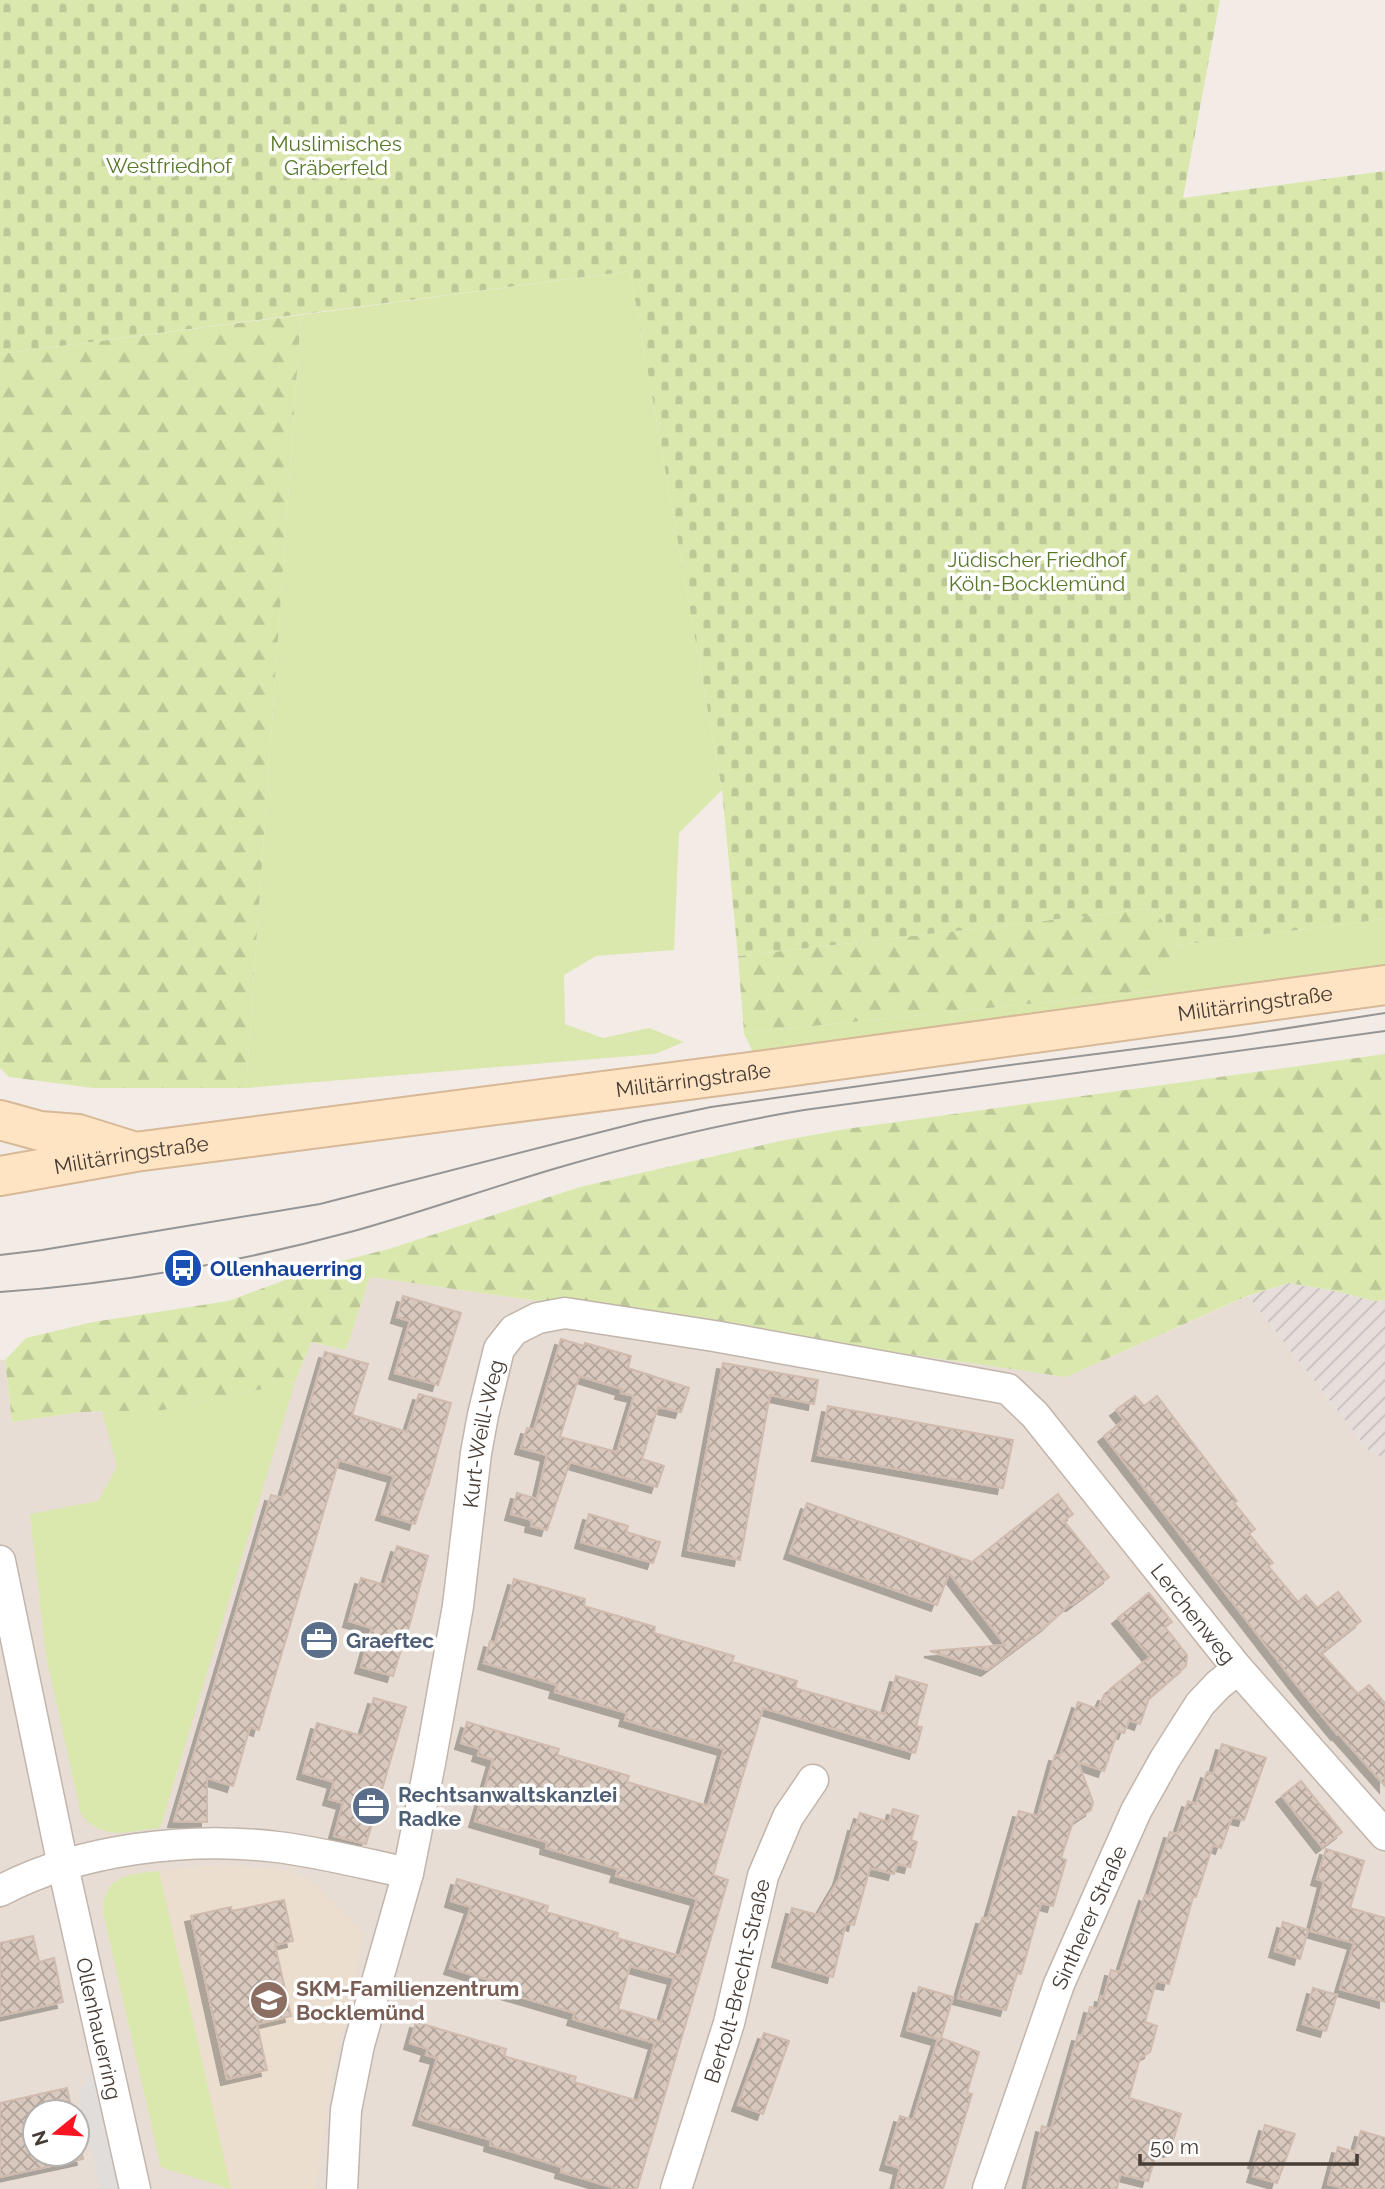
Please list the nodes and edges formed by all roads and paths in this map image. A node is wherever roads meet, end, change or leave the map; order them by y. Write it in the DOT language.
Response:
graph roads {
  1 [pos="1385,985"];
  2 [pos="0,1120"];
  3 [pos="135,1152"];
  4 [pos="0,1176"];
  5 [pos="1008,1389"];
  6 [pos="0,1561"];
  7 [pos="1238,1670"];
  8 [pos="813,1780"];
  9 [pos="1385,1835"];
  10 [pos="63,1866"];
  11 [pos="408,1873"];
  12 [pos="0,1891"];
  13 [pos="135,2189"];
  14 [pos="342,2189"];
  15 [pos="676,2189"];
  16 [pos="988,2189"];
  1 -- 3 [label="main road, Militärringstraße"];
  2 -- 3 [label="main road"];
  3 -- 4 [label="main road, Militärringstraße"];
  5 -- 7 [label="street, Lerchenweg"];
  5 -- 11 [label="street, Kurt-Weill-Weg"];
  6 -- 10 [label="street, Ollenhauerring"];
  7 -- 9 [label="street, Lerchenweg"];
  7 -- 16 [label="street, Sintherer Straße"];
  8 -- 15 [label="street, Bertolt-Brecht-Straße"];
  10 -- 11 [label="street"];
  10 -- 12 [label="street"];
  10 -- 13 [label="street, Ollenhauerring"];
  11 -- 14 [label="street, Kurt-Weill-Weg"];
}
